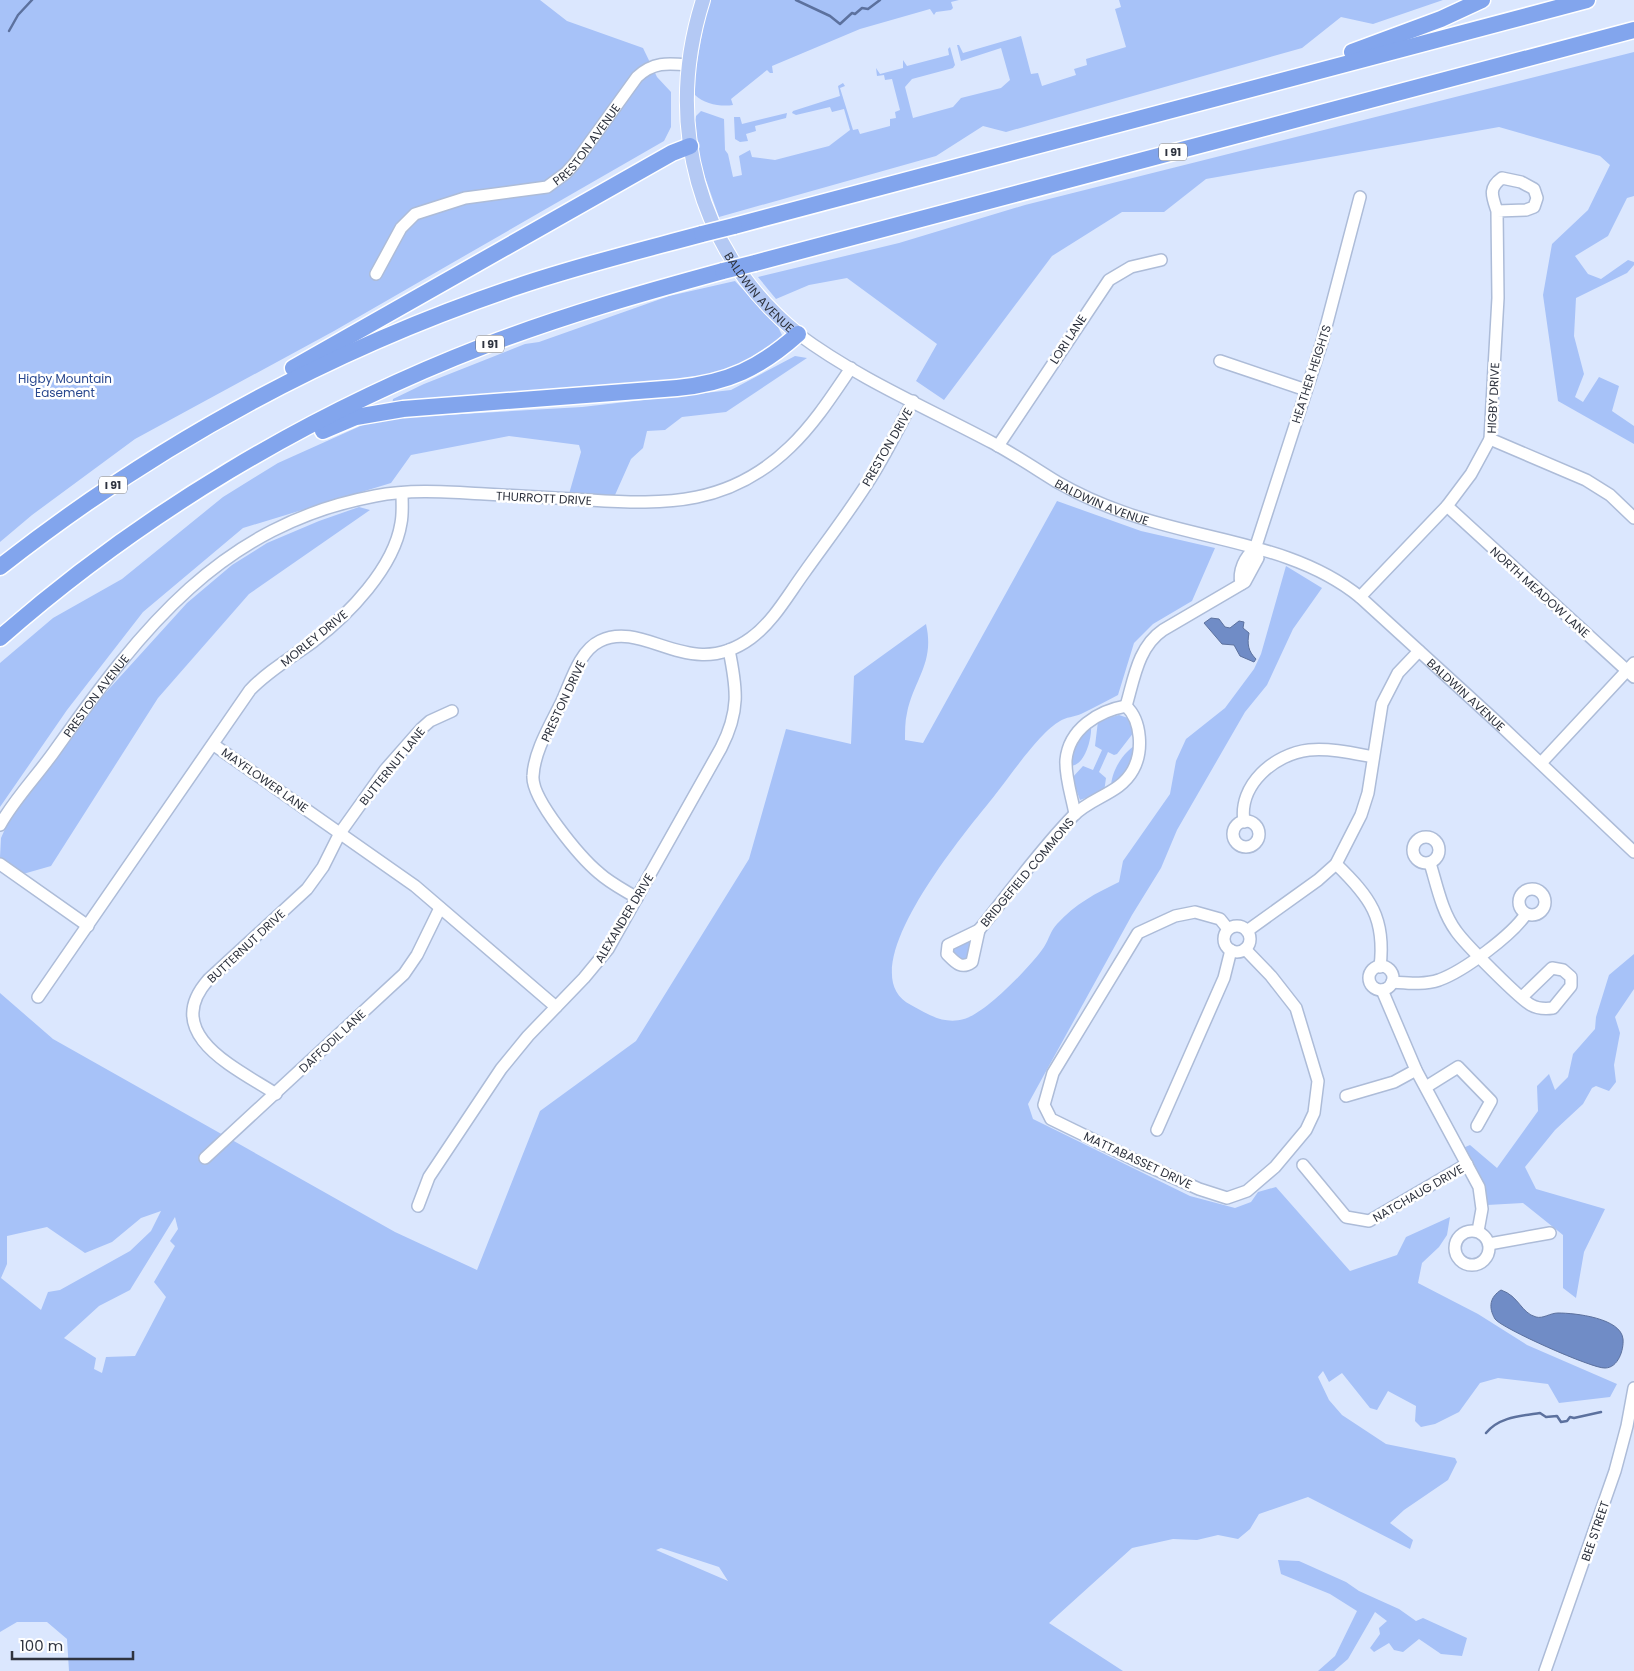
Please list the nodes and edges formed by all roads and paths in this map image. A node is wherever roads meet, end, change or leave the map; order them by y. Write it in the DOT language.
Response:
graph roads {
  1 [pos="703,0"];
  2 [pos="1482,0"];
  3 [pos="1587,0"];
  4 [pos="1634,30"];
  5 [pos="1634,40"];
  6 [pos="1592,41"];
  7 [pos="688,65"];
  8 [pos="1316,72"];
  9 [pos="690,146"];
  10 [pos="1360,197"];
  11 [pos="1497,211"];
  12 [pos="1161,260"];
  13 [pos="376,274"];
  14 [pos="798,334"];
  15 [pos="1220,361"];
  16 [pos="851,368"];
  17 [pos="1306,390"];
  18 [pos="913,401"];
  19 [pos="232,411"];
  20 [pos="1490,439"];
  21 [pos="998,446"];
  22 [pos="269,449"];
  23 [pos="402,493"];
  24 [pos="1447,506"];
  25 [pos="1634,518"];
  26 [pos="1255,549"];
  27 [pos="0,567"];
  28 [pos="204,575"];
  29 [pos="1360,597"];
  30 [pos="0,638"];
  31 [pos="729,650"];
  32 [pos="1418,651"];
  33 [pos="1632,670"];
  34 [pos="1126,706"];
  35 [pos="452,711"];
  36 [pos="214,745"];
  37 [pos="1373,756"];
  38 [pos="1541,763"];
  39 [pos="1075,814"];
  40 [pos="1244,822"];
  41 [pos="0,825"];
  42 [pos="340,833"];
  43 [pos="1634,852"];
  44 [pos="1430,863"];
  45 [pos="0,864"];
  46 [pos="1336,864"];
  47 [pos="637,898"];
  48 [pos="440,908"];
  49 [pos="1526,914"];
  50 [pos="88,926"];
  51 [pos="1228,929"];
  52 [pos="979,930"];
  53 [pos="1247,930"];
  54 [pos="1245,949"];
  55 [pos="1231,950"];
  56 [pos="1480,956"];
  57 [pos="1380,967"];
  58 [pos="1392,982"];
  59 [pos="1382,990"];
  60 [pos="38,996"];
  61 [pos="1522,997"];
  62 [pos="556,1007"];
  63 [pos="1416,1070"];
  64 [pos="1426,1087"];
  65 [pos="276,1094"];
  66 [pos="1346,1096"];
  67 [pos="1477,1126"];
  68 [pos="1156,1130"];
  69 [pos="205,1158"];
  70 [pos="1467,1164"];
  71 [pos="1303,1165"];
  72 [pos="418,1206"];
  73 [pos="1478,1231"];
  74 [pos="1550,1233"];
  75 [pos="1489,1244"];
  76 [pos="1634,1388"];
  77 [pos="1544,1671"];
  1 -- 7 [label="main road"];
  2 -- 8 [label="highway"];
  3 -- 8 [label="highway, I 91"];
  4 -- 6 [label="highway, I 91"];
  5 -- 6 [label="highway"];
  6 -- 22 [label="highway, I 91, bridge"];
  7 -- 9 [label="main road, BALDWIN AVENUE"];
  7 -- 13 [label="street, PRESTON AVENUE"];
  8 -- 19 [label="highway, I 91, bridge"];
  9 -- 14 [label="main road, BALDWIN AVENUE"];
  9 -- 19 [label="highway"];
  10 -- 17 [label="street, HEATHER HEIGHTS"];
  11 -- 20 [label="street, HIGBY DRIVE"];
  12 -- 21 [label="street, LORI LANE"];
  14 -- 16 [label="street, BALDWIN AVENUE"];
  14 -- 22 [label="highway"];
  15 -- 17 [label="street"];
  16 -- 18 [label="street, BALDWIN AVENUE"];
  16 -- 23 [label="street, THURROTT DRIVE"];
  17 -- 26 [label="street, HEATHER HEIGHTS"];
  18 -- 21 [label="street, BALDWIN AVENUE"];
  18 -- 31 [label="street, PRESTON DRIVE"];
  19 -- 27 [label="highway, I 91"];
  20 -- 24 [label="street, HIGBY DRIVE"];
  20 -- 25 [label="street"];
  21 -- 26 [label="street, BALDWIN AVENUE"];
  22 -- 30 [label="highway, I 91"];
  23 -- 28 [label="street, THURROTT DRIVE"];
  23 -- 36 [label="street, MORLEY DRIVE"];
  24 -- 29 [label="street, HIGBY DRIVE"];
  24 -- 33 [label="street, NORTH MEADOW LANE"];
  26 -- 29 [label="street, BALDWIN AVENUE"];
  26 -- 34 [label="street"];
  28 -- 41 [label="street, PRESTON AVENUE"];
  29 -- 32 [label="street, BALDWIN AVENUE"];
  31 -- 47 [label="street, ALEXANDER DRIVE"];
  31 -- 47 [label="street, PRESTON DRIVE"];
  32 -- 37 [label="street"];
  32 -- 38 [label="street, BALDWIN AVENUE"];
  33 -- 38 [label="street"];
  34 -- 39 [label="street, BRIDGEFIELD COMMONS"];
  34 -- 39 [label="street, BRIDGEFIELD COMMONS"];
  35 -- 42 [label="street, BUTTERNUT LANE"];
  36 -- 42 [label="street, MAYFLOWER LANE"];
  36 -- 50 [label="street, MAYFLOWER LANE"];
  37 -- 40 [label="street"];
  37 -- 46 [label="street"];
  38 -- 43 [label="street, BALDWIN AVENUE"];
  39 -- 52 [label="street, BRIDGEFIELD COMMONS"];
  42 -- 48 [label="street, MAYFLOWER LANE"];
  42 -- 65 [label="street, BUTTERNUT DRIVE"];
  44 -- 56 [label="street"];
  45 -- 50 [label="street"];
  46 -- 53 [label="street"];
  46 -- 57 [label="street, NATCHAUG DRIVE"];
  47 -- 62 [label="street, ALEXANDER DRIVE"];
  48 -- 62 [label="street, MAYFLOWER LANE"];
  48 -- 65 [label="street, DAFFODIL LANE"];
  49 -- 56 [label="street"];
  50 -- 60 [label="street, MAYFLOWER LANE"];
  51 -- 53 [label="street"];
  51 -- 54 [label="street, MATTABASSET DRIVE"];
  51 -- 55 [label="street"];
  53 -- 54 [label="street"];
  54 -- 55 [label="street"];
  55 -- 68 [label="street"];
  56 -- 58 [label="street"];
  56 -- 61 [label="street"];
  57 -- 58 [label="street"];
  57 -- 59 [label="street, NATCHAUG DRIVE"];
  58 -- 59 [label="street"];
  59 -- 63 [label="street, NATCHAUG DRIVE"];
  62 -- 72 [label="street, ALEXANDER DRIVE"];
  63 -- 64 [label="street, NATCHAUG DRIVE"];
  63 -- 66 [label="street"];
  64 -- 67 [label="street"];
  64 -- 70 [label="street, NATCHAUG DRIVE"];
  65 -- 69 [label="street, DAFFODIL LANE"];
  70 -- 71 [label="street, NATCHAUG DRIVE"];
  70 -- 73 [label="street, NATCHAUG DRIVE"];
  73 -- 75 [label="street"];
  73 -- 75 [label="street"];
  74 -- 75 [label="street"];
  76 -- 77 [label="street, BEE STREET"];
}
